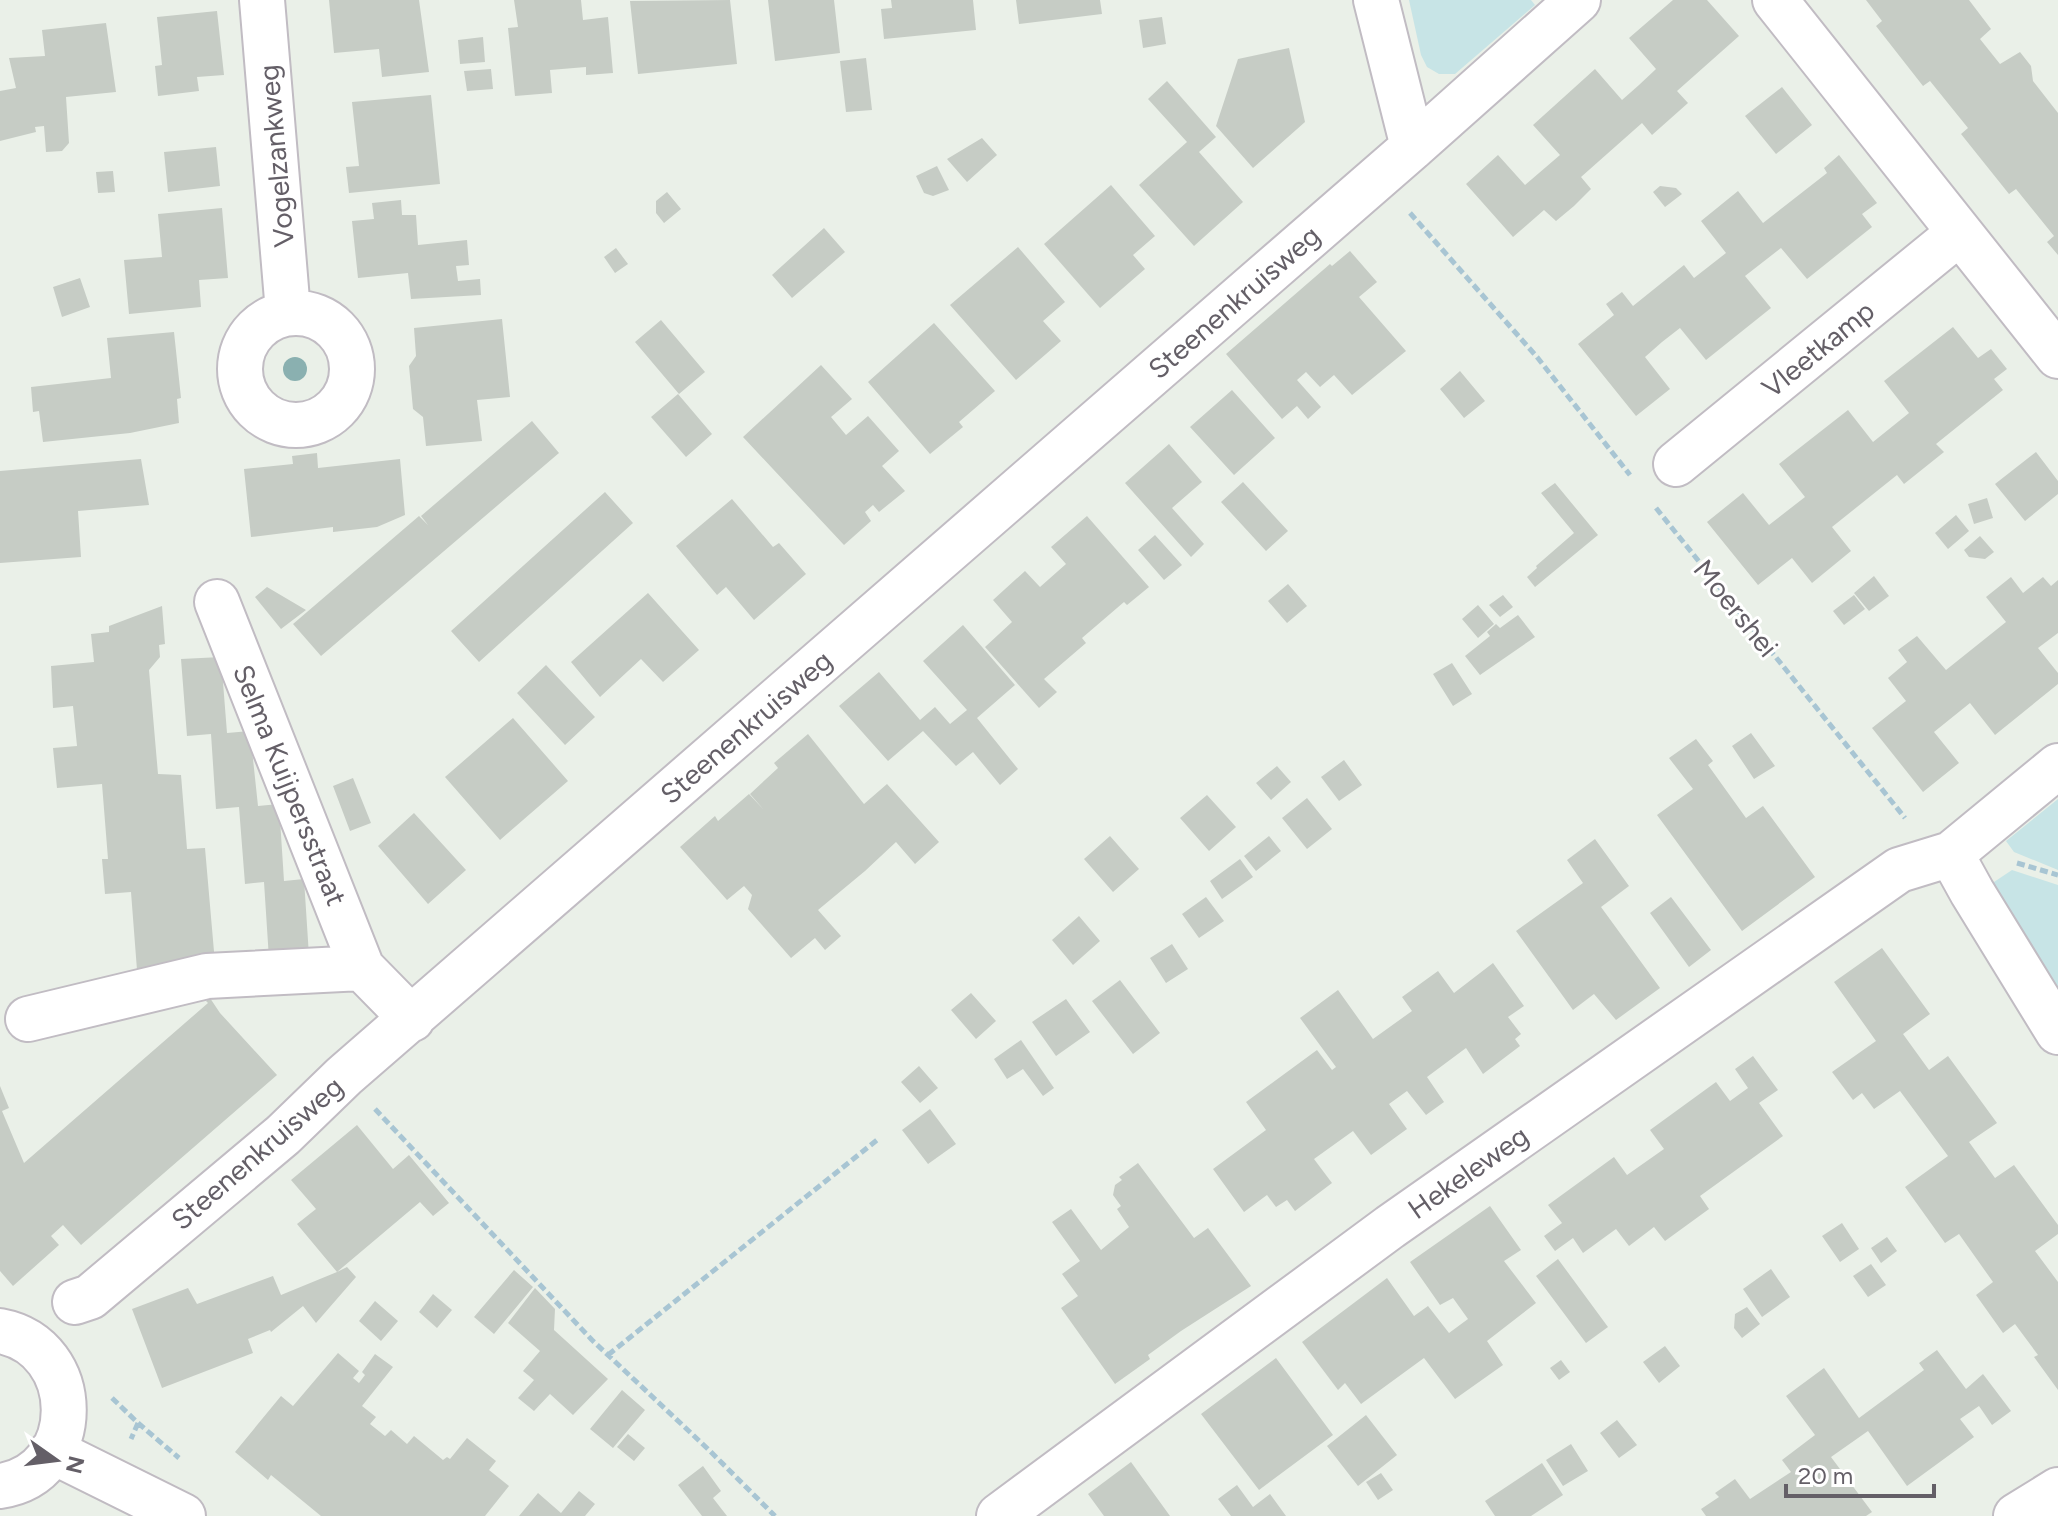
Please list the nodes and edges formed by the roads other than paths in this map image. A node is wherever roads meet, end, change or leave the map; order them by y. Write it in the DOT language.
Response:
graph roads {
  1 [pos="262,0"];
  2 [pos="1376,0"];
  3 [pos="1578,0"];
  4 [pos="1775,0"];
  5 [pos="1413,147"];
  6 [pos="1959,233"];
  7 [pos="288,312"];
  8 [pos="2058,356"];
  9 [pos="1676,464"];
  10 [pos="217,602"];
  11 [pos="2058,766"];
  12 [pos="1951,854"];
  13 [pos="362,968"];
  14 [pos="28,1019"];
  15 [pos="412,1019"];
  16 [pos="2058,1032"];
  17 [pos="75,1302"];
  18 [pos="0,1331"];
  19 [pos="52,1451"];
  20 [pos="0,1486"];
  21 [pos="2058,1490"];
  22 [pos="183,1516"];
  23 [pos="999,1516"];
  24 [pos="2016,1516"];
  1 -- 7 [label="street, Vogelzankweg"];
  2 -- 5 [label="street"];
  3 -- 5 [label="street, Steenenkruisweg"];
  4 -- 6 [label="street"];
  5 -- 15 [label="street, Steenenkruisweg"];
  6 -- 8 [label="street"];
  6 -- 9 [label="street, Vleetkamp"];
  10 -- 13 [label="street, Selma Kuijpersstraat"];
  11 -- 12 [label="street"];
  12 -- 16 [label="street"];
  12 -- 23 [label="street, Hekeleweg"];
  13 -- 14 [label="street"];
  13 -- 15 [label="street, Selma Kuijpersstraat"];
  15 -- 17 [label="street, Steenenkruisweg"];
  18 -- 19 [label="street"];
  19 -- 20 [label="street"];
  19 -- 22 [label="street"];
  21 -- 24 [label="street"];
}
